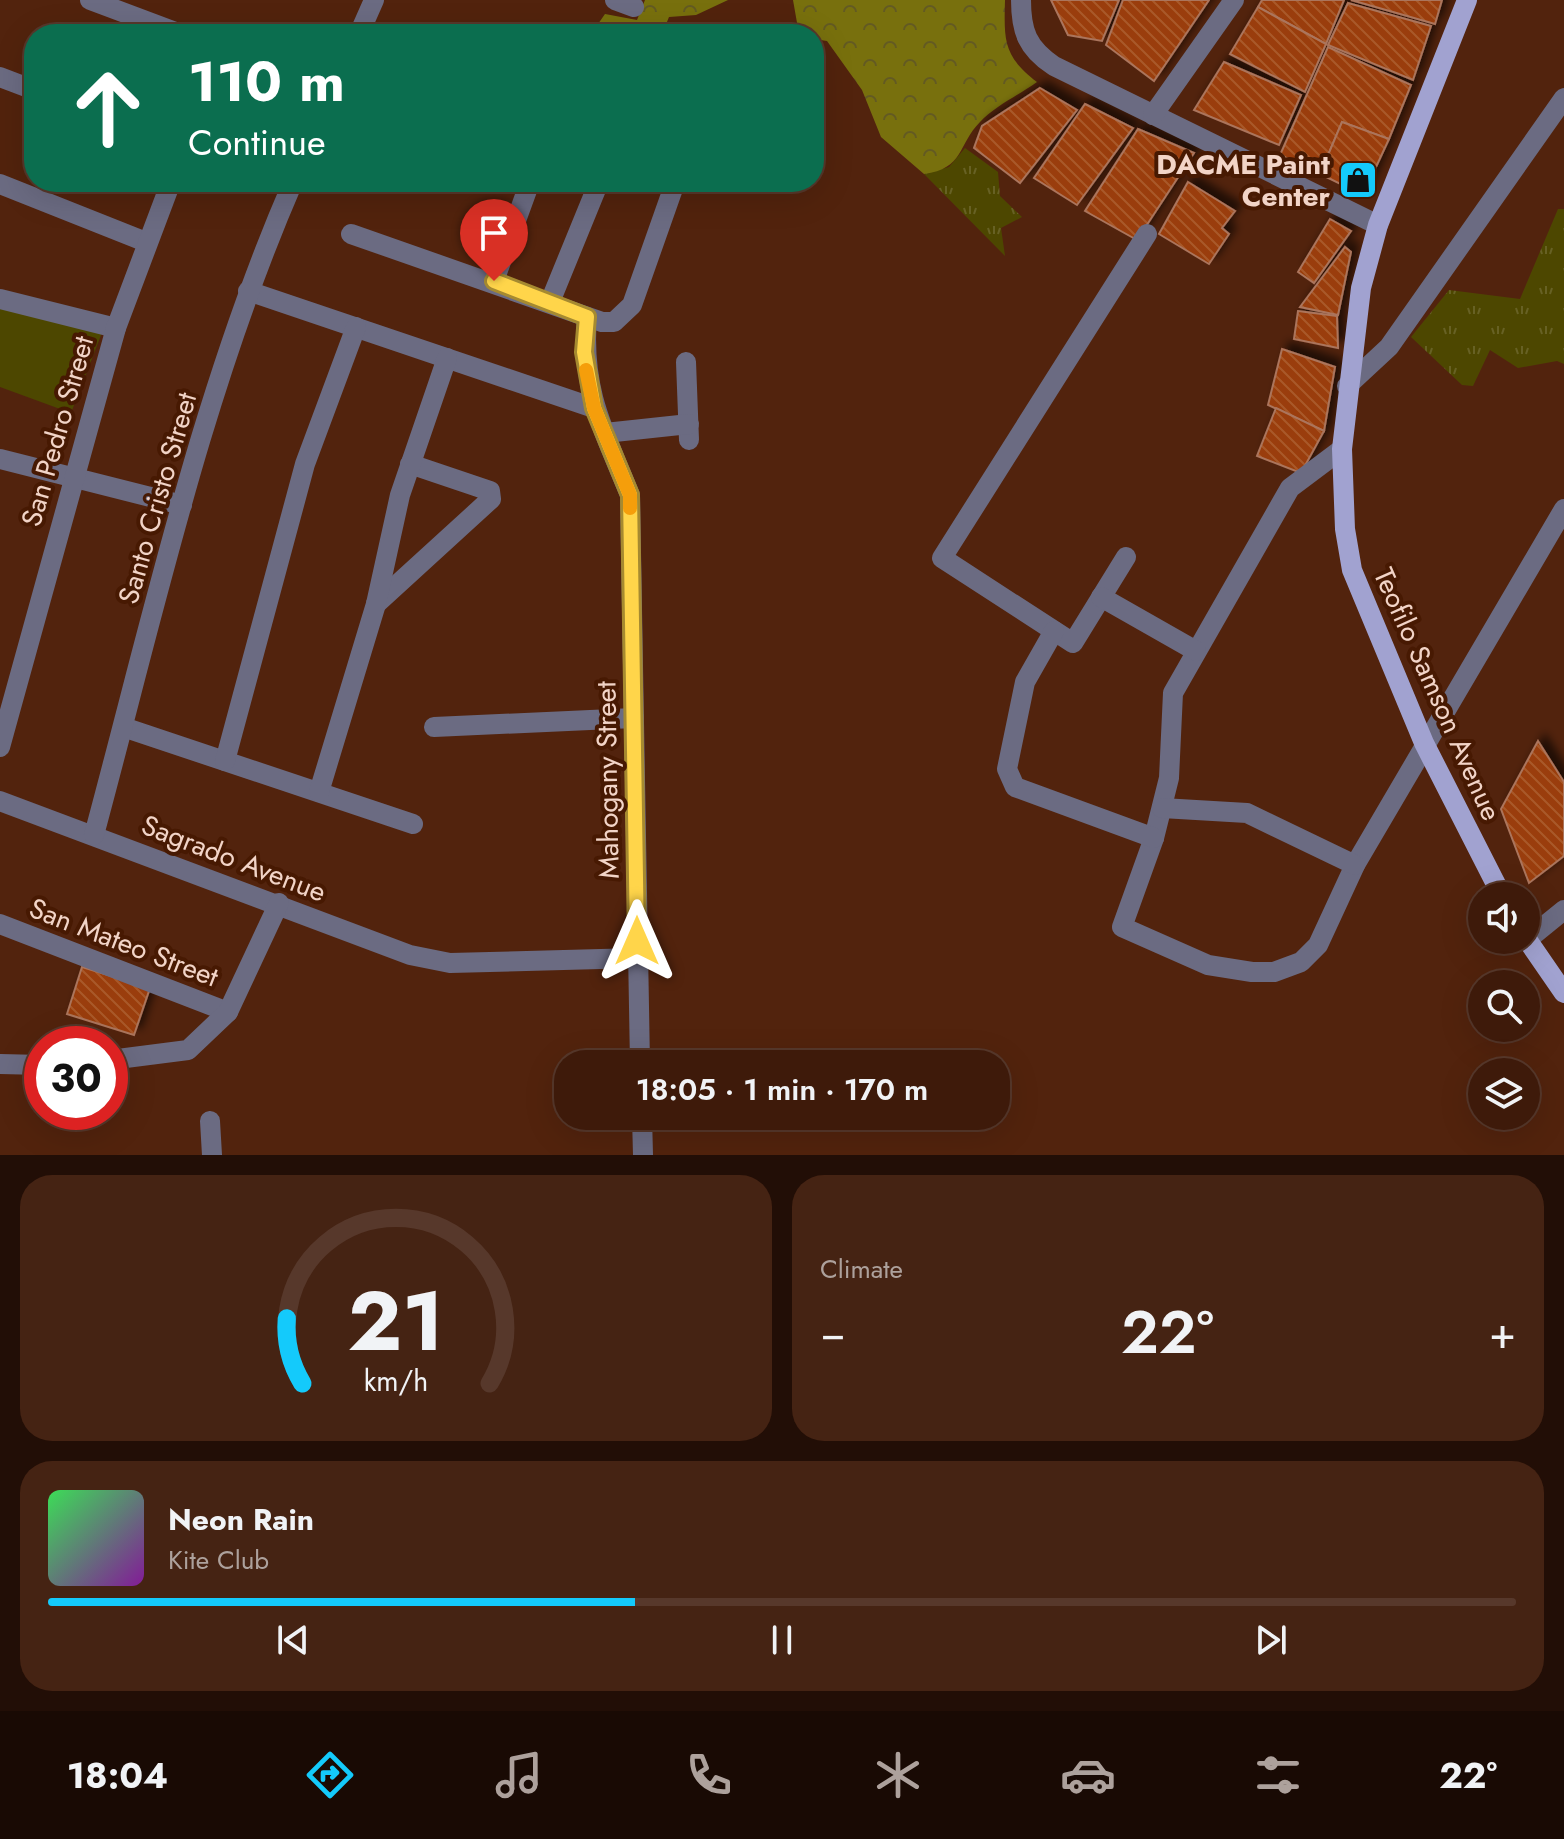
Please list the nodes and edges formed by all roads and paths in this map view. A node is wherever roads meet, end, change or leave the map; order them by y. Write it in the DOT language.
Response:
graph roads {
  1 [pos="90,0"];
  2 [pos="374,0"];
  3 [pos="1021,0"];
  4 [pos="1234,0"];
  5 [pos="1467,0"];
  6 [pos="154,24"];
  7 [pos="363,24"];
  8 [pos="0,77"];
  9 [pos="24,86"];
  10 [pos="1564,98"];
  11 [pos="1153,115"];
  12 [pos="0,184"];
  13 [pos="167,192"];
  14 [pos="289,192"];
  15 [pos="526,192"];
  16 [pos="595,192"];
  17 [pos="672,192"];
  18 [pos="1378,225"];
  19 [pos="351,234"];
  20 [pos="1147,234"];
  21 [pos="146,242"];
  22 [pos="494,281"];
  23 [pos="248,291"];
  24 [pos="0,299"];
  25 [pos="550,302"];
  26 [pos="587,317"];
  27 [pos="356,327"];
  28 [pos="116,328"];
  29 [pos="447,358"];
  30 [pos="686,362"];
  31 [pos="1347,386"];
  32 [pos="594,408"];
  33 [pos="605,433"];
  34 [pos="1342,449"];
  35 [pos="0,459"];
  36 [pos="410,464"];
  37 [pos="71,478"];
  38 [pos="182,505"];
  39 [pos="1564,509"];
  40 [pos="1126,557"];
  41 [pos="1101,597"];
  42 [pos="376,604"];
  43 [pos="1054,631"];
  44 [pos="1196,651"];
  45 [pos="634,718"];
  46 [pos="123,727"];
  47 [pos="434,727"];
  48 [pos="1424,743"];
  49 [pos="0,747"];
  50 [pos="225,761"];
  51 [pos="319,792"];
  52 [pos="0,801"];
  53 [pos="1162,808"];
  54 [pos="413,824"];
  55 [pos="94,835"];
  56 [pos="1154,838"];
  57 [pos="1355,865"];
  58 [pos="1495,882"];
  59 [pos="279,903"];
  60 [pos="1564,910"];
  61 [pos="0,924"];
  62 [pos="1540,928"];
  63 [pos="1537,954"];
  64 [pos="638,958"];
  65 [pos="1564,993"];
  66 [pos="228,1012"];
  67 [pos="640,1050"];
  68 [pos="128,1058"];
  69 [pos="0,1064"];
  70 [pos="24,1065"];
  71 [pos="210,1121"];
  72 [pos="642,1130"];
  73 [pos="212,1155"];
  74 [pos="643,1155"];
  1 -- 6 [label="street"];
  2 -- 7 [label="street"];
  3 -- 11 [label="street"];
  4 -- 11 [label="street"];
  5 -- 18 [label="main road, Teofilo Samson Avenue"];
  8 -- 9 [label="street"];
  10 -- 31 [label="street"];
  11 -- 18 [label="street"];
  12 -- 21 [label="street"];
  13 -- 21 [label="street, San Pedro Street"];
  14 -- 23 [label="street, Santo Cristo Street"];
  15 -- 22 [label="street"];
  16 -- 25 [label="street"];
  17 -- 26 [label="street"];
  18 -- 31 [label="main road, Teofilo Samson Avenue"];
  19 -- 22 [label="street"];
  20 -- 43 [label="street"];
  21 -- 28 [label="street, San Pedro Street"];
  22 -- 25 [label="street"];
  23 -- 27 [label="street"];
  23 -- 38 [label="street, Santo Cristo Street"];
  24 -- 28 [label="street"];
  25 -- 26 [label="street"];
  26 -- 32 [label="street"];
  27 -- 29 [label="street"];
  27 -- 50 [label="street"];
  28 -- 37 [label="street, San Pedro Street"];
  29 -- 32 [label="street"];
  29 -- 36 [label="street"];
  30 -- 33 [label="street"];
  31 -- 34 [label="main road, Teofilo Samson Avenue"];
  32 -- 33 [label="street"];
  33 -- 45 [label="street, Mahogany Street"];
  34 -- 44 [label="street"];
  34 -- 48 [label="main road, Teofilo Samson Avenue"];
  35 -- 37 [label="street"];
  36 -- 42 [label="street"];
  36 -- 42 [label="street"];
  37 -- 38 [label="street"];
  37 -- 49 [label="street, San Pedro Street"];
  38 -- 46 [label="street, Santo Cristo Street"];
  39 -- 48 [label="street"];
  40 -- 41 [label="street"];
  41 -- 43 [label="street"];
  41 -- 44 [label="street"];
  42 -- 51 [label="street"];
  43 -- 56 [label="street"];
  44 -- 53 [label="street"];
  45 -- 47 [label="street"];
  45 -- 64 [label="street, Mahogany Street"];
  46 -- 50 [label="street"];
  46 -- 55 [label="street, Santo Cristo Street"];
  48 -- 57 [label="street"];
  48 -- 58 [label="main road, Teofilo Samson Avenue"];
  50 -- 51 [label="street"];
  51 -- 54 [label="street"];
  52 -- 55 [label="street, Sagrado Avenue"];
  53 -- 56 [label="street"];
  53 -- 57 [label="street"];
  55 -- 59 [label="street, Sagrado Avenue"];
  56 -- 57 [label="street"];
  59 -- 64 [label="street, Sagrado Avenue"];
  59 -- 66 [label="street"];
  60 -- 62 [label="street"];
  61 -- 66 [label="street, San Mateo Street"];
  63 -- 65 [label="main road"];
  64 -- 67 [label="street, Mahogany Street"];
  66 -- 68 [label="street"];
  69 -- 70 [label="street"];
  71 -- 73 [label="street"];
  72 -- 74 [label="street"];
}
